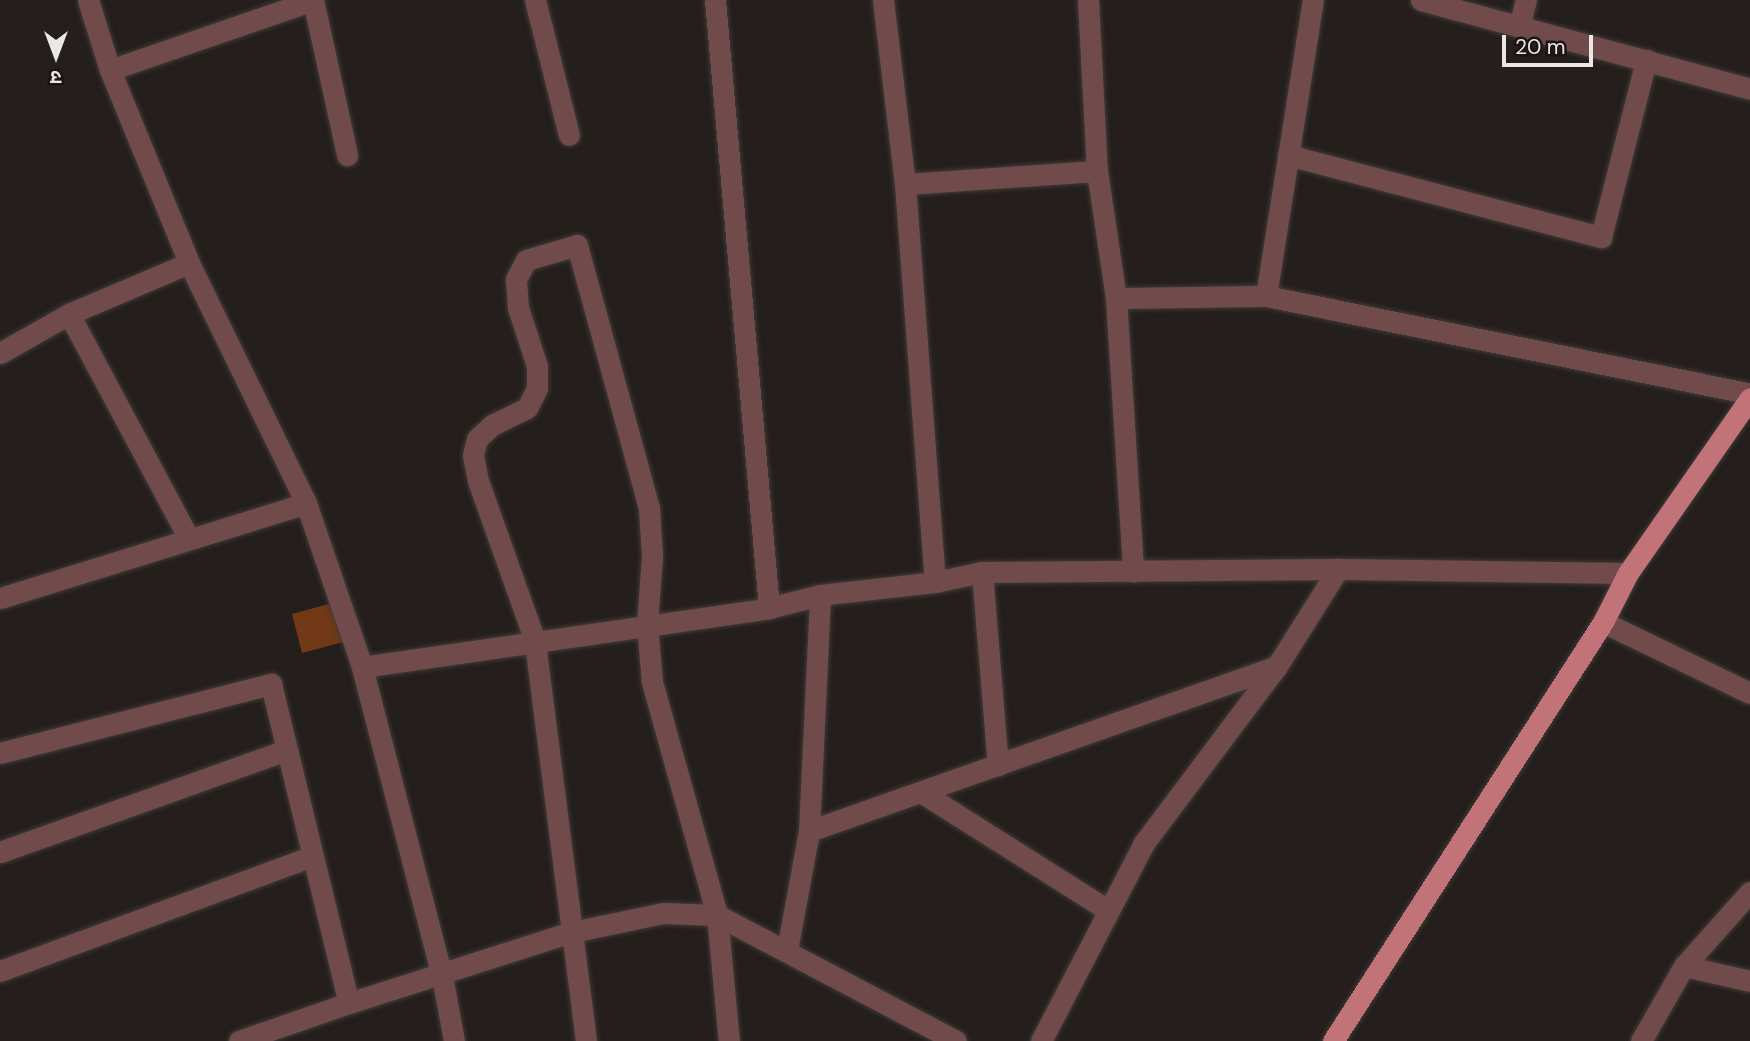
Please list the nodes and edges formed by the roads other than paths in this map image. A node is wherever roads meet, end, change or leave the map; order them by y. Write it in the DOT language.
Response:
graph roads {
  1 [pos="88,0"];
  2 [pos="313,0"];
  3 [pos="535,0"];
  4 [pos="715,0"];
  5 [pos="883,0"];
  6 [pos="1088,0"];
  7 [pos="1312,0"];
  8 [pos="1421,0"];
  9 [pos="1526,0"];
  10 [pos="1519,26"];
  11 [pos="1646,60"];
  12 [pos="110,69"];
  13 [pos="1750,89"];
  14 [pos="569,135"];
  15 [pos="347,155"];
  16 [pos="1288,155"];
  17 [pos="1097,171"];
  18 [pos="905,184"];
  19 [pos="189,263"];
  20 [pos="1266,296"];
  21 [pos="1116,298"];
  22 [pos="69,314"];
  23 [pos="0,353"];
  24 [pos="1750,396"];
  25 [pos="306,503"];
  26 [pos="188,537"];
  27 [pos="1338,569"];
  28 [pos="1133,571"];
  29 [pos="982,572"];
  30 [pos="1628,573"];
  31 [pos="934,582"];
  32 [pos="820,595"];
  33 [pos="0,598"];
  34 [pos="769,608"];
  35 [pos="1603,622"];
  36 [pos="647,624"];
  37 [pos="535,640"];
  38 [pos="1277,666"];
  39 [pos="362,667"];
  40 [pos="1750,693"];
  41 [pos="287,750"];
  42 [pos="0,753"];
  43 [pos="998,765"];
  44 [pos="921,792"];
  45 [pos="809,831"];
  46 [pos="0,852"];
  47 [pos="313,856"];
  48 [pos="1750,892"];
  49 [pos="1109,911"];
  50 [pos="717,915"];
  51 [pos="572,932"];
  52 [pos="786,950"];
  53 [pos="1684,966"];
  54 [pos="0,971"];
  55 [pos="442,976"];
  56 [pos="1750,981"];
  57 [pos="349,1003"];
  58 [pos="239,1041"];
  59 [pos="454,1041"];
  60 [pos="586,1041"];
  61 [pos="729,1041"];
  62 [pos="956,1041"];
  63 [pos="1041,1041"];
  64 [pos="1333,1041"];
  65 [pos="1641,1041"];
  1 -- 12 [label="street"];
  2 -- 12 [label="street"];
  2 -- 15 [label="street"];
  3 -- 14 [label="street"];
  4 -- 34 [label="street"];
  5 -- 18 [label="street"];
  6 -- 17 [label="street"];
  7 -- 16 [label="street"];
  8 -- 10 [label="street"];
  9 -- 10 [label="street"];
  10 -- 11 [label="street"];
  11 -- 13 [label="street"];
  11 -- 16 [label="street"];
  12 -- 19 [label="street"];
  16 -- 20 [label="street"];
  17 -- 18 [label="street"];
  17 -- 21 [label="street"];
  18 -- 31 [label="street"];
  19 -- 22 [label="street"];
  19 -- 25 [label="street"];
  20 -- 21 [label="street"];
  20 -- 24 [label="street"];
  21 -- 28 [label="street"];
  22 -- 23 [label="street"];
  22 -- 26 [label="street"];
  24 -- 30 [label="main road"];
  25 -- 26 [label="street"];
  25 -- 39 [label="street"];
  26 -- 33 [label="street"];
  27 -- 28 [label="street"];
  27 -- 30 [label="street"];
  27 -- 38 [label="street"];
  28 -- 29 [label="street"];
  29 -- 31 [label="street"];
  29 -- 43 [label="street"];
  30 -- 35 [label="main road"];
  31 -- 32 [label="street"];
  32 -- 34 [label="street"];
  32 -- 45 [label="street"];
  34 -- 36 [label="street"];
  35 -- 40 [label="street"];
  35 -- 64 [label="main road"];
  36 -- 37 [label="street"];
  36 -- 37 [label="street"];
  36 -- 50 [label="street"];
  37 -- 39 [label="street"];
  37 -- 51 [label="street"];
  38 -- 43 [label="street"];
  38 -- 49 [label="street"];
  39 -- 55 [label="street"];
  41 -- 42 [label="street"];
  41 -- 46 [label="street"];
  41 -- 47 [label="street"];
  43 -- 44 [label="street"];
  44 -- 45 [label="street"];
  44 -- 49 [label="street"];
  45 -- 52 [label="street"];
  47 -- 54 [label="street"];
  47 -- 57 [label="street"];
  48 -- 53 [label="street"];
  49 -- 63 [label="street"];
  50 -- 51 [label="street"];
  50 -- 52 [label="street"];
  50 -- 61 [label="street"];
  51 -- 55 [label="street"];
  51 -- 60 [label="street"];
  52 -- 62 [label="street"];
  53 -- 56 [label="street"];
  53 -- 65 [label="street"];
  55 -- 57 [label="street"];
  55 -- 59 [label="street"];
  57 -- 58 [label="street"];
}
